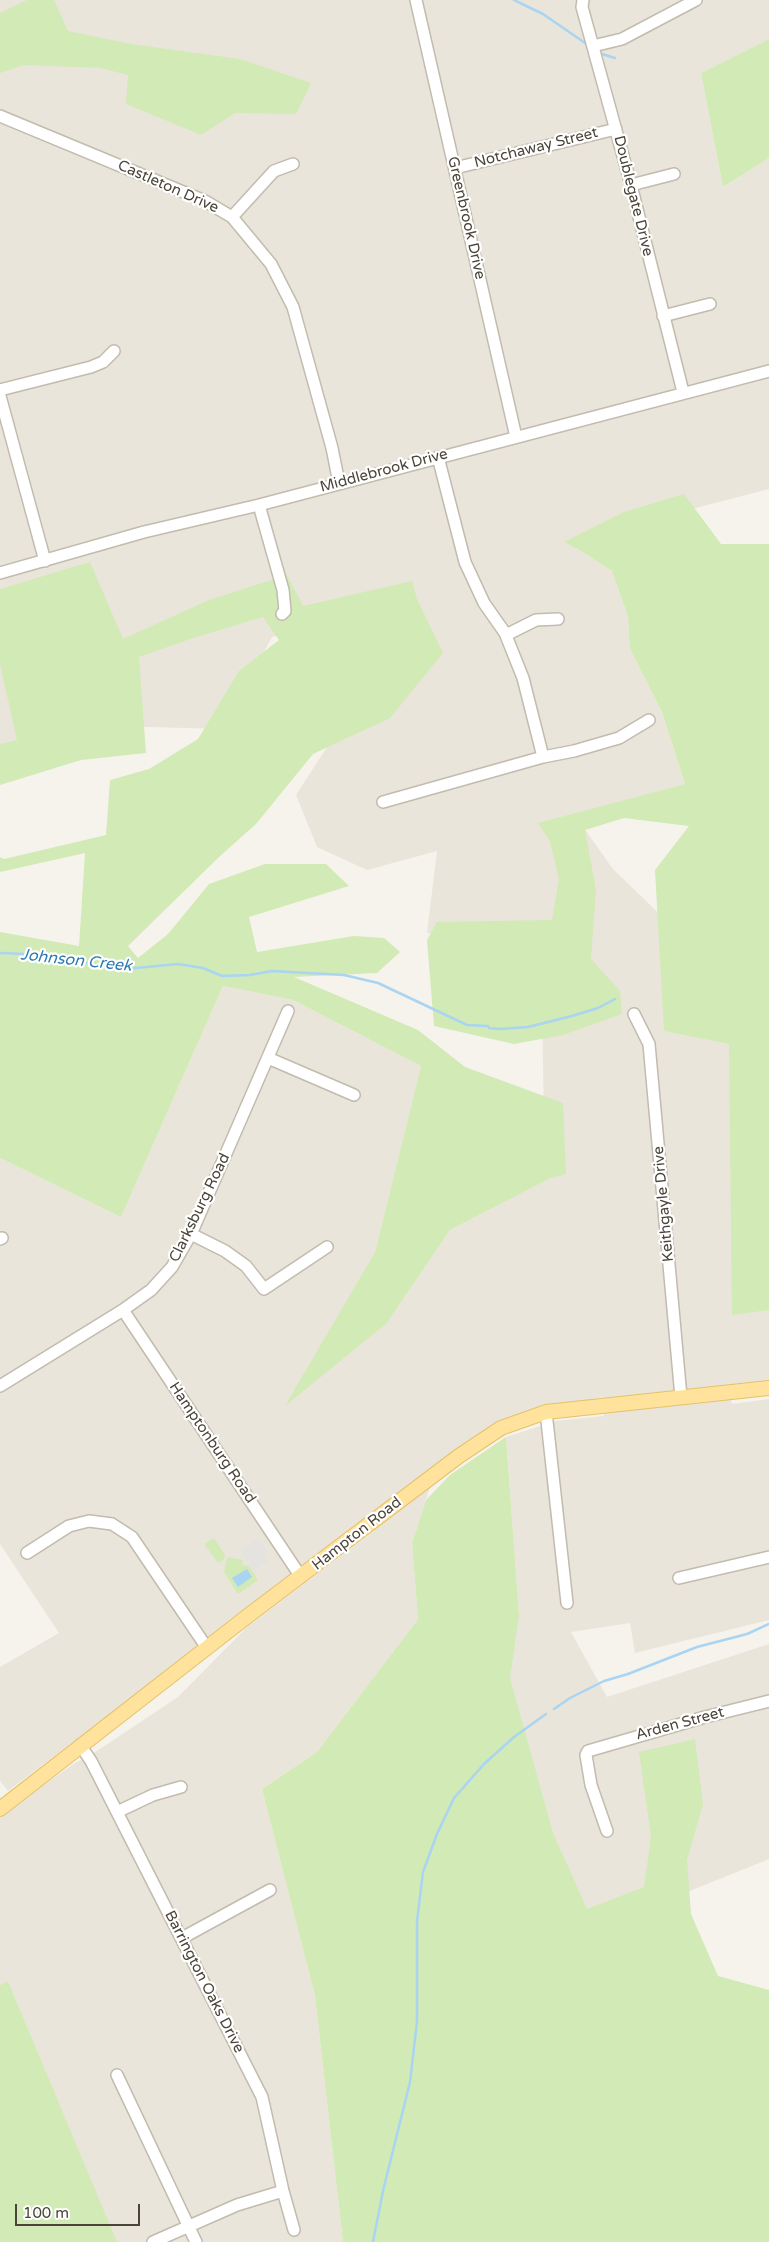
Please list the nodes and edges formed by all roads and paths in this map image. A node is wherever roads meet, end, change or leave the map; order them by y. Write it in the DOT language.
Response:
graph roads {
  1 [pos="416,0"];
  2 [pos="584,0"];
  3 [pos="696,0"];
  4 [pos="593,46"];
  5 [pos="0,116"];
  6 [pos="616,129"];
  7 [pos="293,164"];
  8 [pos="455,168"];
  9 [pos="674,174"];
  10 [pos="631,185"];
  11 [pos="232,217"];
  12 [pos="710,304"];
  13 [pos="663,316"];
  14 [pos="114,351"];
  15 [pos="769,371"];
  16 [pos="0,390"];
  17 [pos="683,392"];
  18 [pos="0,396"];
  19 [pos="516,437"];
  20 [pos="438,457"];
  21 [pos="339,483"];
  22 [pos="259,505"];
  23 [pos="45,561"];
  24 [pos="0,573"];
  25 [pos="282,614"];
  26 [pos="558,619"];
  27 [pos="506,635"];
  28 [pos="649,720"];
  29 [pos="543,757"];
  30 [pos="382,802"];
  31 [pos="288,1011"];
  32 [pos="634,1014"];
  33 [pos="268,1058"];
  34 [pos="354,1095"];
  35 [pos="191,1234"];
  36 [pos="327,1247"];
  37 [pos="123,1310"];
  38 [pos="0,1386"];
  39 [pos="769,1388"];
  40 [pos="681,1397"];
  41 [pos="546,1412"];
  42 [pos="27,1553"];
  43 [pos="769,1557"];
  44 [pos="301,1577"];
  45 [pos="679,1578"];
  46 [pos="567,1604"];
  47 [pos="207,1648"];
  48 [pos="769,1701"];
  49 [pos="80,1745"];
  50 [pos="182,1787"];
  51 [pos="0,1809"];
  52 [pos="117,1812"];
  53 [pos="607,1831"];
  54 [pos="270,1890"];
  55 [pos="182,1938"];
  56 [pos="117,2075"];
  57 [pos="284,2191"];
  58 [pos="190,2226"];
  59 [pos="294,2230"];
  60 [pos="152,2242"];
  61 [pos="196,2242"];
  1 -- 8 [label="street, Greenbrook Drive"];
  2 -- 4 [label="street, Doublegate Drive"];
  3 -- 4 [label="street"];
  4 -- 6 [label="street, Doublegate Drive"];
  5 -- 11 [label="street, Castleton Drive"];
  6 -- 8 [label="street, Notchaway Street"];
  6 -- 10 [label="street, Doublegate Drive"];
  7 -- 11 [label="street"];
  8 -- 19 [label="street, Greenbrook Drive"];
  9 -- 10 [label="street"];
  10 -- 13 [label="street, Doublegate Drive"];
  11 -- 21 [label="street, Castleton Drive"];
  12 -- 13 [label="street"];
  13 -- 17 [label="street, Doublegate Drive"];
  14 -- 16 [label="street"];
  15 -- 17 [label="street, Middlebrook Drive"];
  17 -- 19 [label="street, Middlebrook Drive"];
  18 -- 23 [label="street"];
  19 -- 20 [label="street, Middlebrook Drive"];
  20 -- 21 [label="street, Middlebrook Drive"];
  20 -- 27 [label="street"];
  21 -- 22 [label="street, Middlebrook Drive"];
  22 -- 23 [label="street, Middlebrook Drive"];
  22 -- 25 [label="street"];
  23 -- 24 [label="street, Middlebrook Drive"];
  26 -- 27 [label="street"];
  27 -- 29 [label="street"];
  28 -- 29 [label="street"];
  29 -- 30 [label="street"];
  31 -- 33 [label="street, Clarksburg Road"];
  32 -- 40 [label="street, Keithgayle Drive"];
  33 -- 34 [label="street"];
  33 -- 35 [label="street, Clarksburg Road"];
  35 -- 36 [label="street"];
  35 -- 37 [label="street, Clarksburg Road"];
  37 -- 38 [label="street, Clarksburg Road"];
  37 -- 44 [label="street, Hamptonburg Road"];
  39 -- 40 [label="main road, Hampton Road"];
  40 -- 41 [label="main road, Hampton Road"];
  41 -- 44 [label="main road, Hampton Road"];
  41 -- 46 [label="street"];
  42 -- 47 [label="street"];
  43 -- 45 [label="street"];
  44 -- 47 [label="main road, Hampton Road"];
  47 -- 49 [label="main road, Hampton Road"];
  48 -- 53 [label="street, Arden Street"];
  49 -- 51 [label="main road, Hampton Road"];
  49 -- 52 [label="street, Barrington Oaks Drive"];
  50 -- 52 [label="street"];
  52 -- 55 [label="street, Barrington Oaks Drive"];
  54 -- 55 [label="street"];
  55 -- 57 [label="street, Barrington Oaks Drive"];
  56 -- 58 [label="street"];
  57 -- 58 [label="street"];
  57 -- 59 [label="street, Barrington Oaks Drive"];
  58 -- 60 [label="street"];
  58 -- 61 [label="street"];
}
